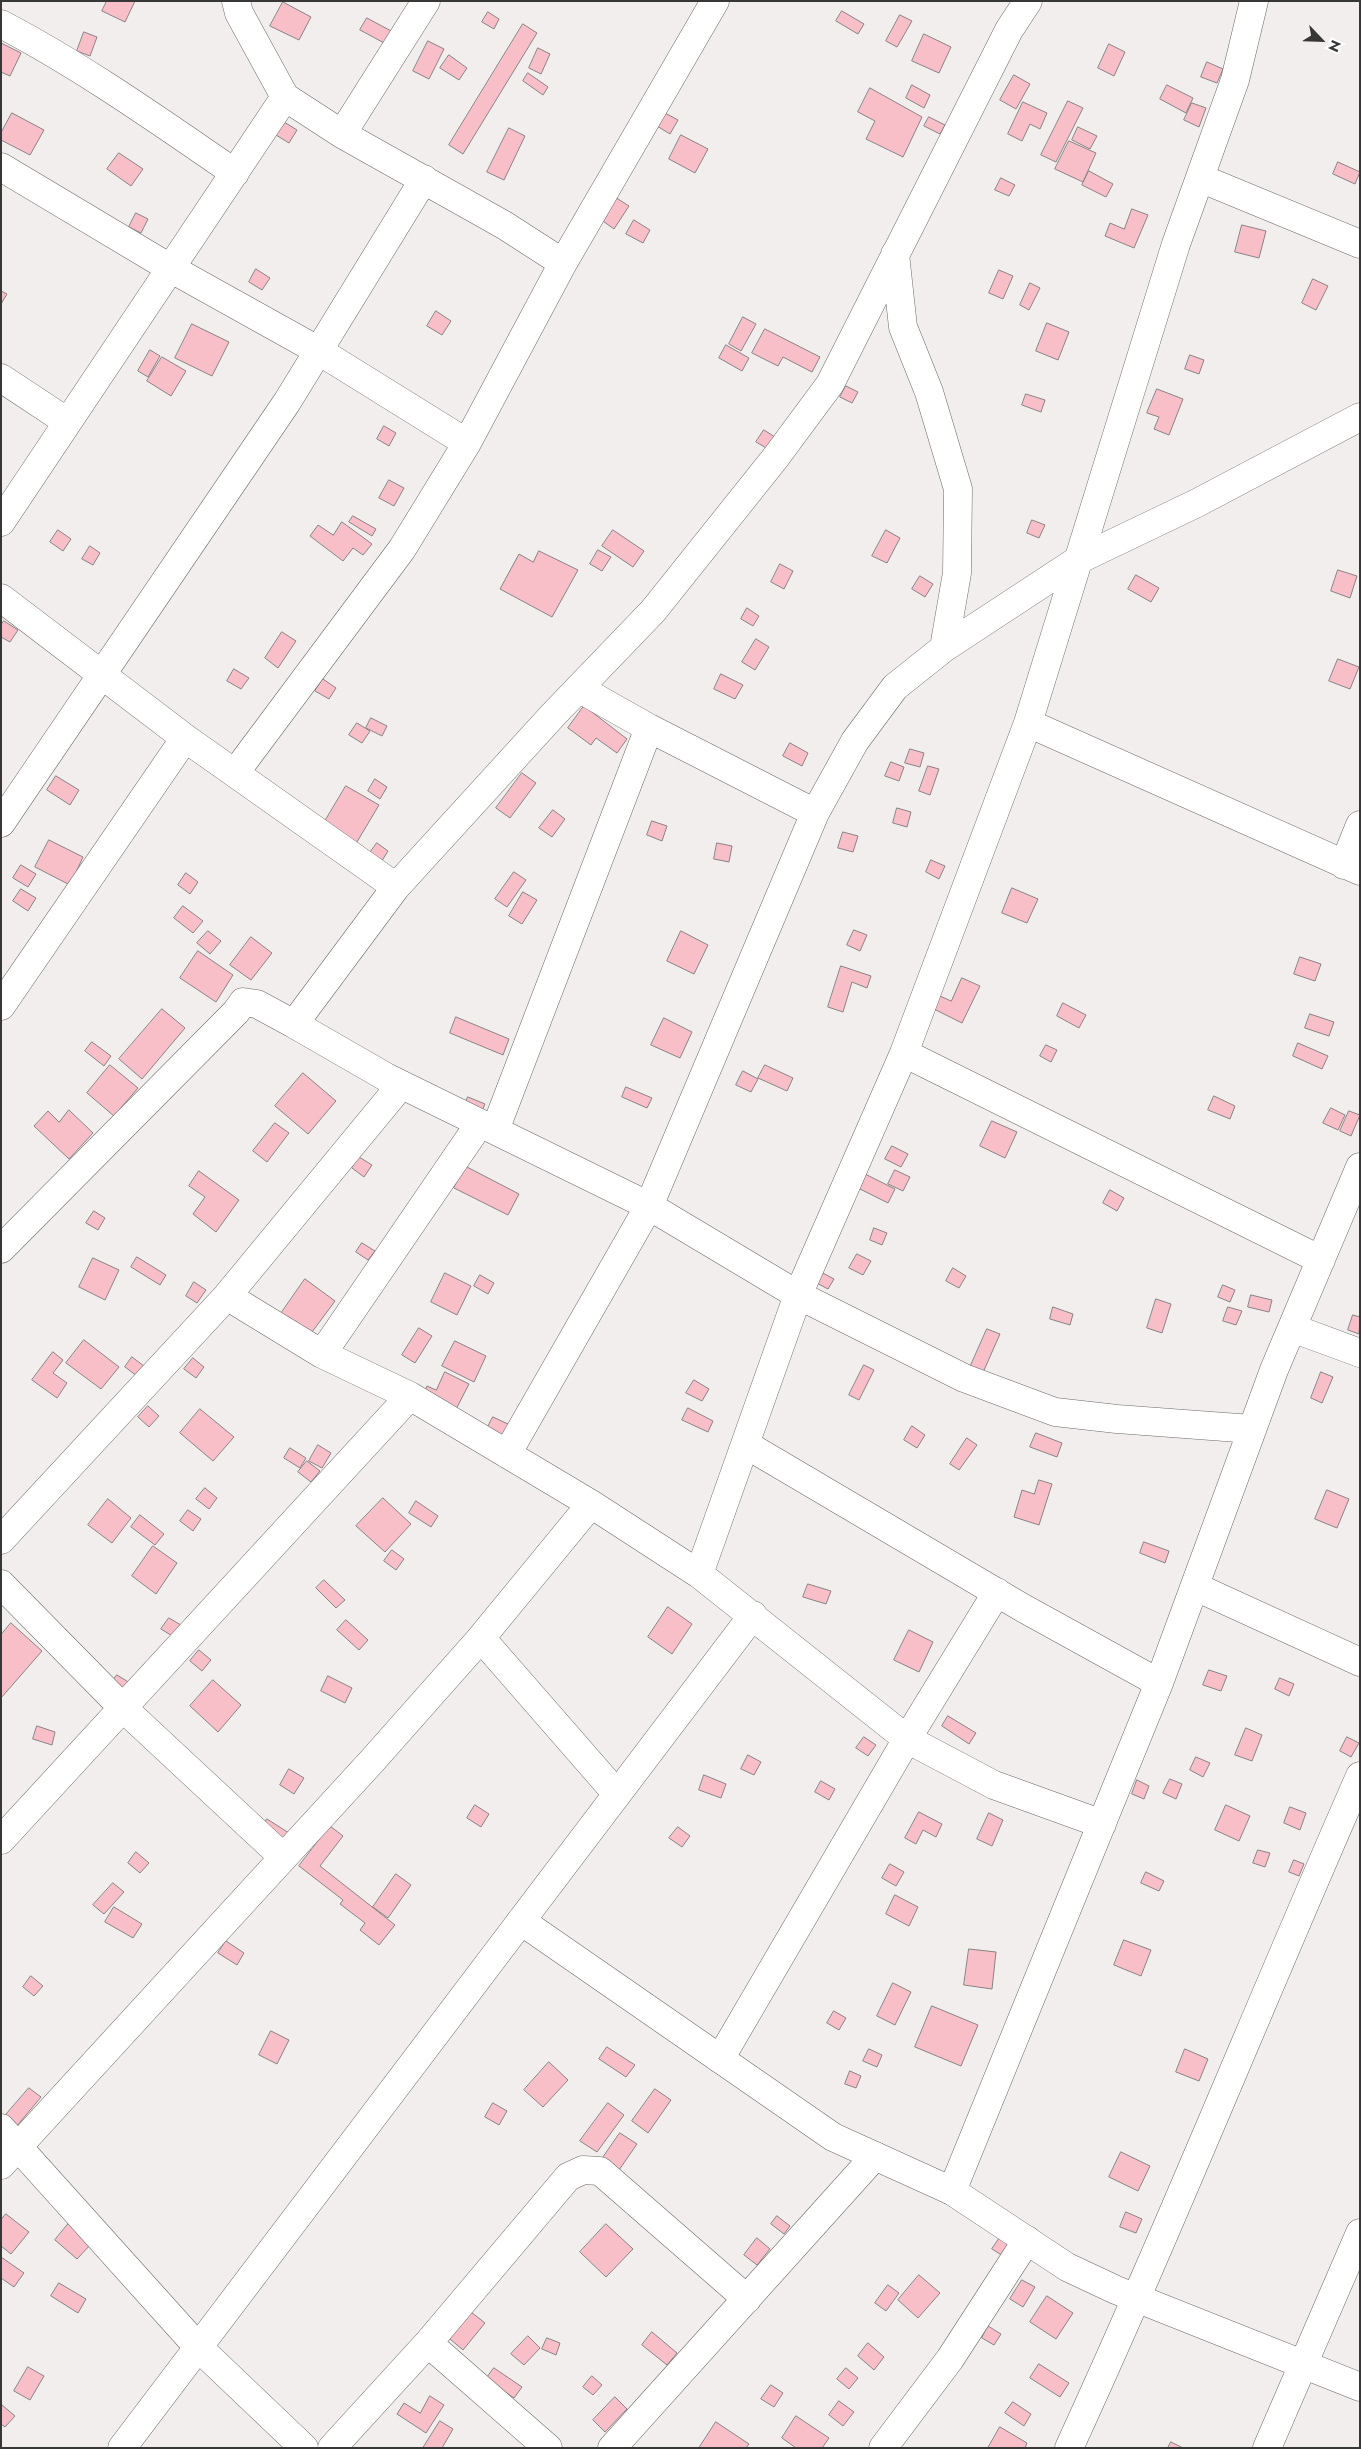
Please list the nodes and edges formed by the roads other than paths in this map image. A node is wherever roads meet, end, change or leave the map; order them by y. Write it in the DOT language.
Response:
graph roads {
  1 [pos="426,1"];
  2 [pos="715,1"];
  3 [pos="1028,1"];
  4 [pos="1254,1"];
  5 [pos="240,5"];
  6 [pos="1,24"];
  7 [pos="285,97"];
  8 [pos="342,134"];
  9 [pos="1,167"];
  10 [pos="235,173"];
  11 [pos="1200,178"];
  12 [pos="424,180"];
  13 [pos="1360,244"];
  14 [pos="895,254"];
  15 [pos="563,263"];
  16 [pos="170,268"];
  17 [pos="319,350"];
  18 [pos="1,378"];
  19 [pos="1360,417"];
  20 [pos="66,421"];
  21 [pos="467,443"];
  22 [pos="1,522"];
  23 [pos="1078,560"];
  24 [pos="1,598"];
  25 [pos="944,648"];
  26 [pos="102,675"];
  27 [pos="580,689"];
  28 [pos="1028,723"];
  29 [pos="649,728"];
  30 [pos="185,738"];
  31 [pos="235,774"];
  32 [pos="815,813"];
  33 [pos="1,824"];
  34 [pos="1360,825"];
  35 [pos="1352,868"];
  36 [pos="396,887"];
  37 [pos="1,1006"];
  38 [pos="294,1024"];
  39 [pos="904,1053"];
  40 [pos="401,1084"];
  41 [pos="488,1127"];
  42 [pos="1360,1167"];
  43 [pos="649,1206"];
  44 [pos="1,1249"];
  45 [pos="1321,1260"];
  46 [pos="798,1295"];
  47 [pos="227,1296"];
  48 [pos="1292,1328"];
  49 [pos="1360,1353"];
  50 [pos="322,1354"];
  51 [pos="410,1396"];
  52 [pos="1252,1428"];
  53 [pos="745,1444"];
  54 [pos="507,1454"];
  55 [pos="591,1504"];
  56 [pos="1,1540"];
  57 [pos="699,1574"];
  58 [pos="1,1584"];
  59 [pos="1196,1588"];
  60 [pos="997,1592"];
  61 [pos="753,1615"];
  62 [pos="481,1638"];
  63 [pos="1360,1662"];
  64 [pos="1159,1683"];
  65 [pos="122,1708"];
  66 [pos="907,1739"];
  67 [pos="1360,1776"];
  68 [pos="617,1794"];
  69 [pos="1102,1824"];
  70 [pos="1,1840"];
  71 [pos="283,1857"];
  72 [pos="521,1921"];
  73 [pos="720,2059"];
  74 [pos="7,2147"];
  75 [pos="875,2156"];
  76 [pos="952,2191"];
  77 [pos="1360,2233"];
  78 [pos="1027,2240"];
  79 [pos="1138,2298"];
  80 [pos="747,2299"];
  81 [pos="428,2344"];
  82 [pos="198,2348"];
  83 [pos="1302,2364"];
  84 [pos="1360,2387"];
  85 [pos="122,2448"];
  86 [pos="304,2448"];
  87 [pos="332,2448"];
  88 [pos="548,2448"];
  89 [pos="612,2448"];
  90 [pos="883,2448"];
  91 [pos="1070,2448"];
  92 [pos="1266,2448"];
  1 -- 8 [label="street"];
  2 -- 15 [label="street"];
  3 -- 14 [label="street"];
  4 -- 11 [label="street"];
  5 -- 7 [label="street"];
  6 -- 10 [label="street"];
  7 -- 8 [label="street"];
  7 -- 10 [label="street"];
  8 -- 12 [label="street"];
  9 -- 16 [label="street"];
  10 -- 16 [label="street"];
  11 -- 13 [label="street"];
  11 -- 23 [label="street"];
  12 -- 15 [label="street"];
  12 -- 17 [label="street"];
  14 -- 25 [label="street"];
  14 -- 27 [label="street"];
  15 -- 21 [label="street"];
  16 -- 17 [label="street"];
  16 -- 20 [label="street"];
  17 -- 21 [label="street"];
  17 -- 26 [label="street"];
  18 -- 20 [label="street"];
  19 -- 23 [label="street"];
  20 -- 22 [label="street"];
  21 -- 31 [label="street"];
  23 -- 25 [label="street"];
  23 -- 28 [label="street"];
  24 -- 26 [label="street"];
  25 -- 32 [label="street"];
  26 -- 30 [label="street"];
  26 -- 33 [label="street"];
  27 -- 29 [label="street"];
  27 -- 36 [label="street"];
  28 -- 35 [label="street"];
  28 -- 39 [label="street"];
  29 -- 32 [label="street"];
  29 -- 41 [label="street"];
  30 -- 31 [label="street"];
  30 -- 37 [label="street"];
  31 -- 36 [label="street"];
  32 -- 43 [label="street"];
  34 -- 35 [label="street"];
  36 -- 38 [label="street"];
  38 -- 40 [label="street"];
  38 -- 44 [label="street"];
  39 -- 45 [label="street"];
  39 -- 46 [label="street"];
  40 -- 41 [label="street"];
  40 -- 47 [label="street"];
  41 -- 43 [label="street"];
  41 -- 50 [label="street"];
  42 -- 45 [label="street"];
  43 -- 46 [label="street"];
  43 -- 54 [label="street"];
  45 -- 48 [label="street"];
  46 -- 52 [label="street"];
  46 -- 53 [label="street"];
  47 -- 50 [label="street"];
  47 -- 56 [label="street"];
  48 -- 49 [label="street"];
  48 -- 52 [label="street"];
  50 -- 51 [label="street"];
  51 -- 54 [label="street"];
  51 -- 65 [label="street"];
  52 -- 59 [label="street"];
  53 -- 57 [label="street"];
  53 -- 60 [label="street"];
  54 -- 55 [label="street"];
  55 -- 57 [label="street"];
  55 -- 62 [label="street"];
  57 -- 61 [label="street"];
  58 -- 65 [label="street"];
  59 -- 63 [label="street"];
  59 -- 64 [label="street"];
  60 -- 64 [label="street"];
  60 -- 66 [label="street"];
  61 -- 66 [label="street"];
  61 -- 68 [label="street"];
  62 -- 68 [label="street"];
  62 -- 71 [label="street"];
  64 -- 69 [label="street"];
  65 -- 70 [label="street"];
  65 -- 71 [label="street"];
  66 -- 69 [label="street"];
  66 -- 73 [label="street"];
  67 -- 79 [label="street"];
  68 -- 72 [label="street"];
  69 -- 76 [label="street"];
  71 -- 74 [label="street"];
  72 -- 73 [label="street"];
  72 -- 82 [label="street"];
  73 -- 75 [label="street"];
  74 -- 82 [label="street"];
  75 -- 76 [label="street"];
  75 -- 80 [label="street"];
  76 -- 78 [label="street"];
  77 -- 83 [label="street"];
  78 -- 79 [label="street"];
  78 -- 90 [label="street"];
  79 -- 83 [label="street"];
  79 -- 91 [label="street"];
  80 -- 81 [label="street"];
  80 -- 89 [label="street"];
  81 -- 87 [label="street"];
  81 -- 88 [label="street"];
  82 -- 85 [label="street"];
  82 -- 86 [label="street"];
  83 -- 84 [label="street"];
  83 -- 92 [label="street"];
}
